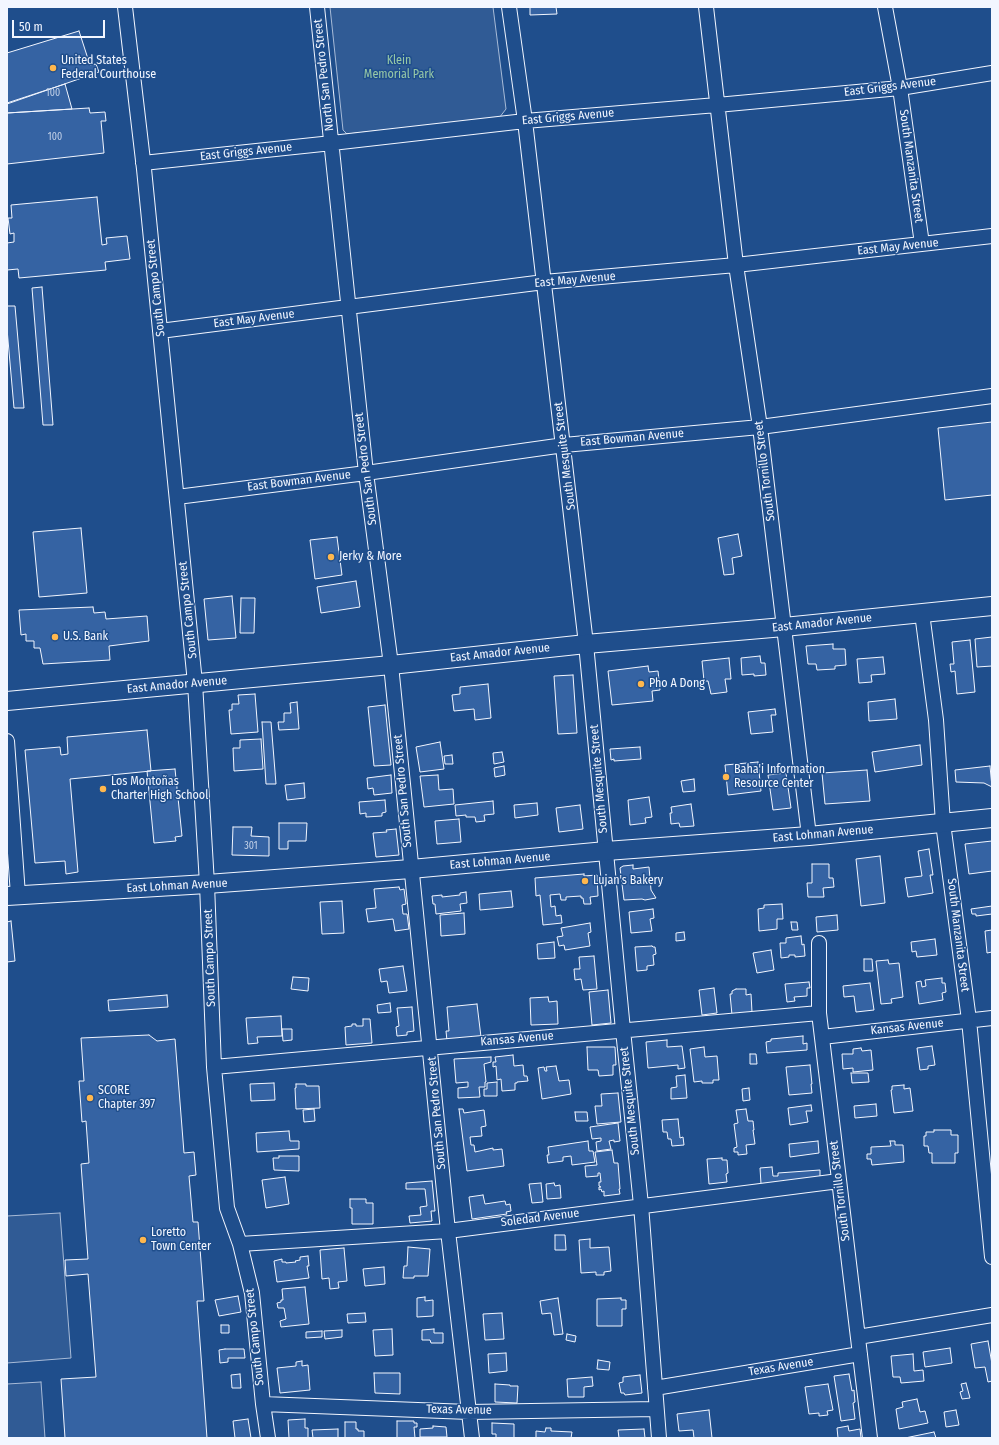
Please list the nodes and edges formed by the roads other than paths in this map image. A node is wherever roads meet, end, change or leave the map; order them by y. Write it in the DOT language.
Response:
graph roads {
  1 [pos="125,7"];
  2 [pos="317,7"];
  3 [pos="509,7"];
  4 [pos="706,7"];
  5 [pos="885,7"];
  6 [pos="992,73"];
  7 [pos="900,88"];
  8 [pos="717,105"];
  9 [pos="525,121"];
  10 [pos="332,143"];
  11 [pos="144,163"];
  12 [pos="992,236"];
  13 [pos="922,244"];
  14 [pos="736,265"];
  15 [pos="544,282"];
  16 [pos="348,307"];
  17 [pos="160,331"];
  18 [pos="992,396"];
  19 [pos="760,426"];
  20 [pos="564,445"];
  21 [pos="366,473"];
  22 [pos="177,497"];
  23 [pos="992,606"];
  24 [pos="922,613"];
  25 [pos="784,627"];
  26 [pos="586,644"];
  27 [pos="391,665"];
  28 [pos="195,683"];
  29 [pos="7,701"];
  30 [pos="7,741"];
  31 [pos="992,818"];
  32 [pos="943,823"];
  33 [pos="809,836"];
  34 [pos="606,851"];
  35 [pos="411,870"];
  36 [pos="207,884"];
  37 [pos="12,895"];
  38 [pos="819,943"];
  39 [pos="819,1013"];
  40 [pos="992,1018"];
  41 [pos="969,1020"];
  42 [pos="623,1030"];
  43 [pos="822,1037"];
  44 [pos="430,1047"];
  45 [pos="214,1067"];
  46 [pos="839,1181"];
  47 [pos="641,1205"];
  48 [pos="448,1230"];
  49 [pos="240,1244"];
  50 [pos="992,1257"];
  51 [pos="992,1315"];
  52 [pos="858,1337"];
  53 [pos="860,1354"];
  54 [pos="655,1388"];
  55 [pos="263,1404"];
  56 [pos="656,1409"];
  57 [pos="469,1412"];
  58 [pos="268,1438"];
  59 [pos="472,1438"];
  60 [pos="659,1438"];
  61 [pos="870,1438"];
  1 -- 11 [label="street, South Campo Street"];
  2 -- 10 [label="street, North San Pedro Street"];
  3 -- 9 [label="street, South Mesquite Street"];
  4 -- 8 [label="street, South Tornillo Street"];
  5 -- 7 [label="street, South Manzanita Street"];
  6 -- 7 [label="street, East Griggs Avenue"];
  7 -- 8 [label="street, East Griggs Avenue"];
  7 -- 13 [label="street, South Manzanita Street"];
  8 -- 9 [label="street, East Griggs Avenue"];
  8 -- 14 [label="street, South Tornillo Street"];
  9 -- 10 [label="street, East Griggs Avenue"];
  9 -- 15 [label="street, South Mesquite Street"];
  10 -- 11 [label="street, East Griggs Avenue"];
  10 -- 16 [label="street, South San Pedro Street"];
  11 -- 17 [label="street, South Campo Street"];
  12 -- 13 [label="street, East May Avenue"];
  13 -- 14 [label="street, East May Avenue"];
  14 -- 15 [label="street, East May Avenue"];
  14 -- 19 [label="street, South Tornillo Street"];
  15 -- 16 [label="street, East May Avenue"];
  15 -- 20 [label="street, South Mesquite Street"];
  16 -- 17 [label="street, East May Avenue"];
  16 -- 21 [label="street, South San Pedro Street"];
  17 -- 22 [label="street, South Campo Street"];
  18 -- 19 [label="street, East Bowman Avenue"];
  19 -- 20 [label="street, East Bowman Avenue"];
  19 -- 25 [label="street, South Tornillo Street"];
  20 -- 21 [label="street, East Bowman Avenue"];
  20 -- 26 [label="street, South Mesquite Street"];
  21 -- 22 [label="street, East Bowman Avenue"];
  21 -- 27 [label="street, South San Pedro Street"];
  22 -- 28 [label="street, South Campo Street"];
  23 -- 24 [label="main road, East Amador Avenue"];
  24 -- 25 [label="main road, East Amador Avenue"];
  24 -- 32 [label="street, South Manzanita Street"];
  25 -- 26 [label="main road, East Amador Avenue"];
  25 -- 33 [label="street, South Tornillo Street"];
  26 -- 27 [label="main road, East Amador Avenue"];
  26 -- 34 [label="street, South Mesquite Street"];
  27 -- 28 [label="main road, East Amador Avenue"];
  27 -- 35 [label="street, South San Pedro Street"];
  28 -- 29 [label="main road, East Amador Avenue"];
  28 -- 36 [label="street, South Campo Street"];
  30 -- 37 [label="street"];
  31 -- 32 [label="main road, East Lohman Avenue"];
  32 -- 33 [label="main road, East Lohman Avenue"];
  32 -- 41 [label="street, South Manzanita Street"];
  33 -- 34 [label="main road, East Lohman Avenue"];
  34 -- 35 [label="main road, East Lohman Avenue"];
  34 -- 42 [label="street, South Mesquite Street"];
  35 -- 36 [label="main road, East Lohman Avenue"];
  35 -- 44 [label="street, South San Pedro Street"];
  36 -- 37 [label="main road, East Lohman Avenue"];
  36 -- 45 [label="street, South Campo Street"];
  38 -- 39 [label="street, South Tornillo Street"];
  39 -- 42 [label="street, Kansas Avenue"];
  39 -- 43 [label="street, South Tornillo Street"];
  40 -- 41 [label="street, Kansas Avenue"];
  41 -- 43 [label="street, Kansas Avenue"];
  41 -- 50 [label="street, South Manzanita Street"];
  42 -- 44 [label="street, Kansas Avenue"];
  42 -- 47 [label="street, South Mesquite Street"];
  43 -- 46 [label="street, South Tornillo Street"];
  44 -- 45 [label="street, Kansas Avenue"];
  44 -- 48 [label="street, South San Pedro Street"];
  45 -- 49 [label="street, South Campo Street"];
  46 -- 47 [label="street, Soledad Avenue"];
  46 -- 52 [label="street, South Tornillo Street"];
  47 -- 48 [label="street, Soledad Avenue"];
  47 -- 54 [label="street, South Mesquite Street"];
  48 -- 49 [label="street, Soledad Avenue"];
  48 -- 57 [label="street, South San Pedro Street"];
  49 -- 55 [label="street, South Campo Street"];
  51 -- 52 [label="street"];
  52 -- 53 [label="street, South Tornillo Street"];
  53 -- 54 [label="street, Texas Avenue"];
  53 -- 61 [label="street, South Tornillo Street"];
  54 -- 56 [label="street, South Mesquite Street"];
  55 -- 57 [label="street, Texas Avenue"];
  55 -- 58 [label="street, South Campo Street"];
  56 -- 57 [label="street, Texas Avenue"];
  56 -- 60 [label="street, South Mesquite Street"];
  57 -- 59 [label="street, South San Pedro Street"];
}
